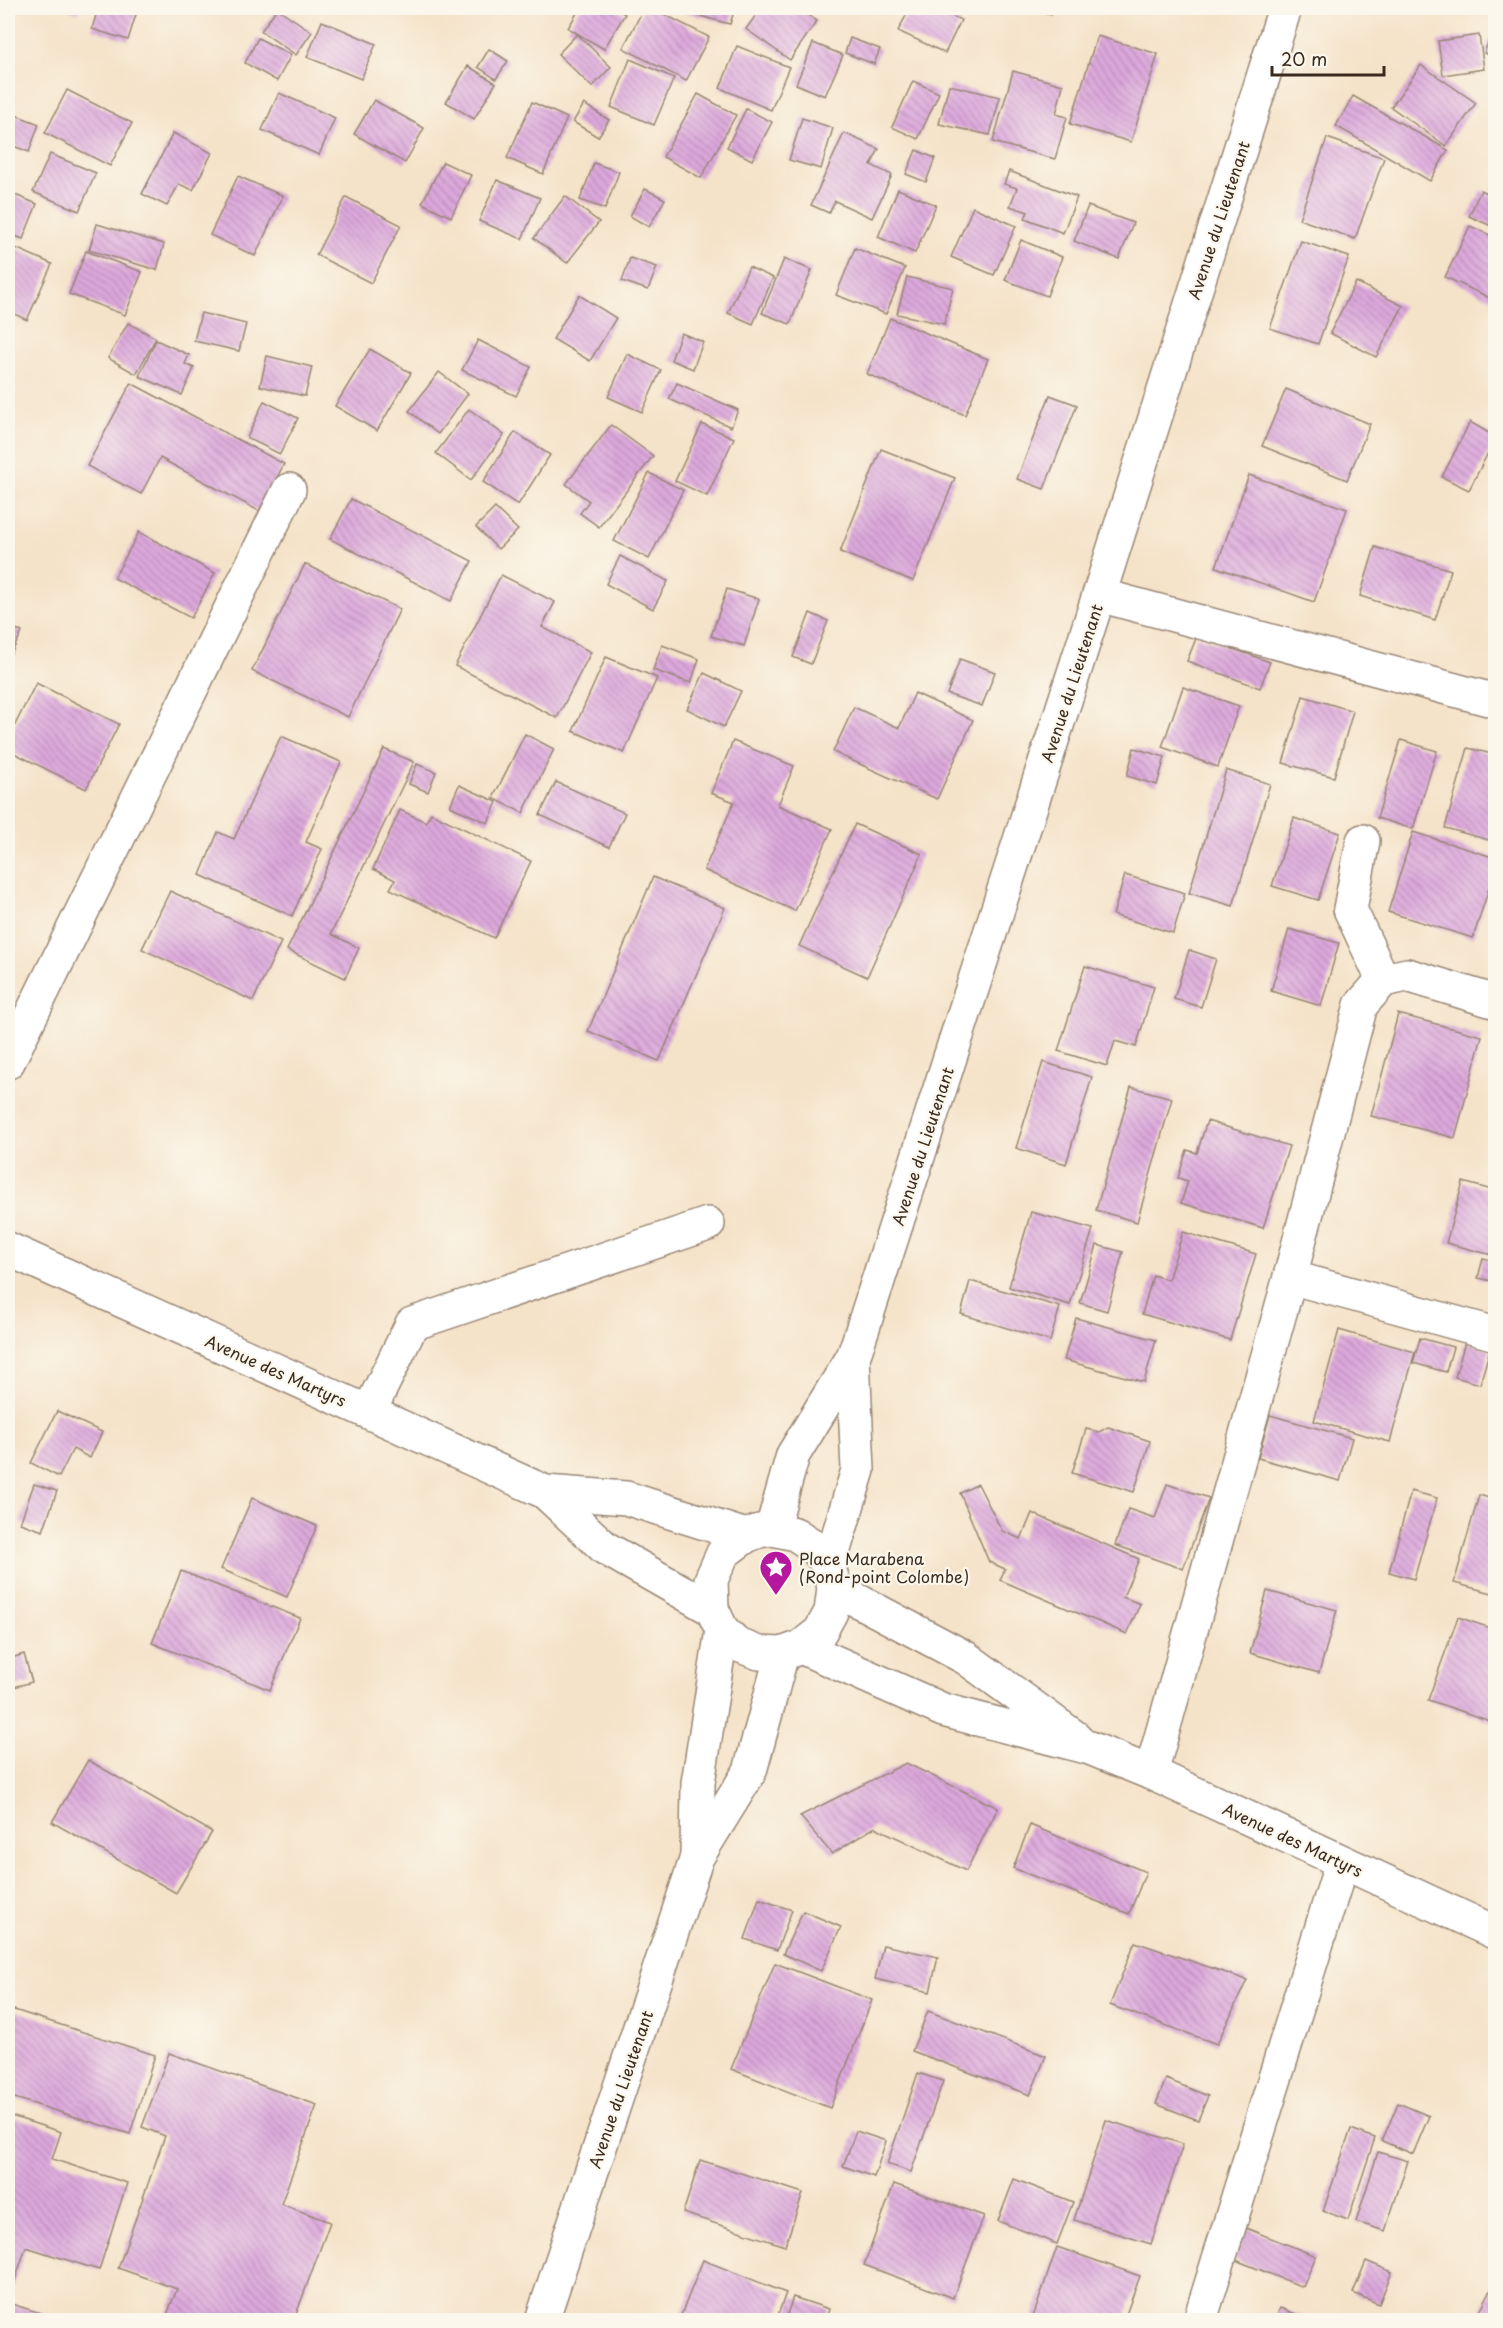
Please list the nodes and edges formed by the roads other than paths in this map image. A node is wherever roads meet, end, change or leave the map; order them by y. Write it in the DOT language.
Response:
graph roads {
  1 [pos="1285,8"];
  2 [pos="289,490"];
  3 [pos="1099,595"];
  4 [pos="1493,693"];
  5 [pos="1363,842"];
  6 [pos="1383,980"];
  7 [pos="1496,1002"];
  8 [pos="8,1062"];
  9 [pos="708,1224"];
  10 [pos="8,1249"];
  11 [pos="1290,1277"];
  12 [pos="1496,1334"];
  13 [pos="853,1357"];
  14 [pos="369,1412"];
  15 [pos="545,1492"];
  16 [pos="759,1532"];
  17 [pos="832,1577"];
  18 [pos="717,1620"];
  19 [pos="791,1651"];
  20 [pos="1090,1748"];
  21 [pos="1151,1773"];
  22 [pos="698,1857"];
  23 [pos="1342,1862"];
  24 [pos="1494,1925"];
  25 [pos="543,2320"];
  26 [pos="1200,2320"];
  1 -- 3 [label="main road, Avenue du Lieutenant"];
  2 -- 8 [label="main road"];
  3 -- 4 [label="main road"];
  3 -- 13 [label="main road, Avenue du Lieutenant"];
  5 -- 6 [label="main road"];
  6 -- 7 [label="main road"];
  6 -- 11 [label="main road"];
  9 -- 14 [label="main road"];
  10 -- 14 [label="main road, Avenue des Martyrs"];
  11 -- 12 [label="main road"];
  11 -- 21 [label="main road"];
  13 -- 16 [label="main road, Avenue du Lieutenant"];
  13 -- 17 [label="main road, Avenue du Lieutenant"];
  14 -- 15 [label="main road, Avenue des Martyrs"];
  15 -- 16 [label="main road, Avenue des Martyrs"];
  15 -- 18 [label="main road, Avenue des Martyrs"];
  16 -- 17 [label="main road"];
  16 -- 18 [label="main road"];
  17 -- 19 [label="main road"];
  17 -- 20 [label="main road, Avenue des Martyrs"];
  18 -- 19 [label="main road"];
  18 -- 22 [label="main road, Avenue du Lieutenant"];
  19 -- 20 [label="main road, Avenue des Martyrs"];
  19 -- 22 [label="main road, Avenue du Lieutenant"];
  20 -- 21 [label="main road, Avenue des Martyrs"];
  21 -- 23 [label="main road, Avenue des Martyrs"];
  22 -- 25 [label="main road, Avenue du Lieutenant"];
  23 -- 24 [label="main road, Avenue des Martyrs"];
  23 -- 26 [label="main road"];
}
